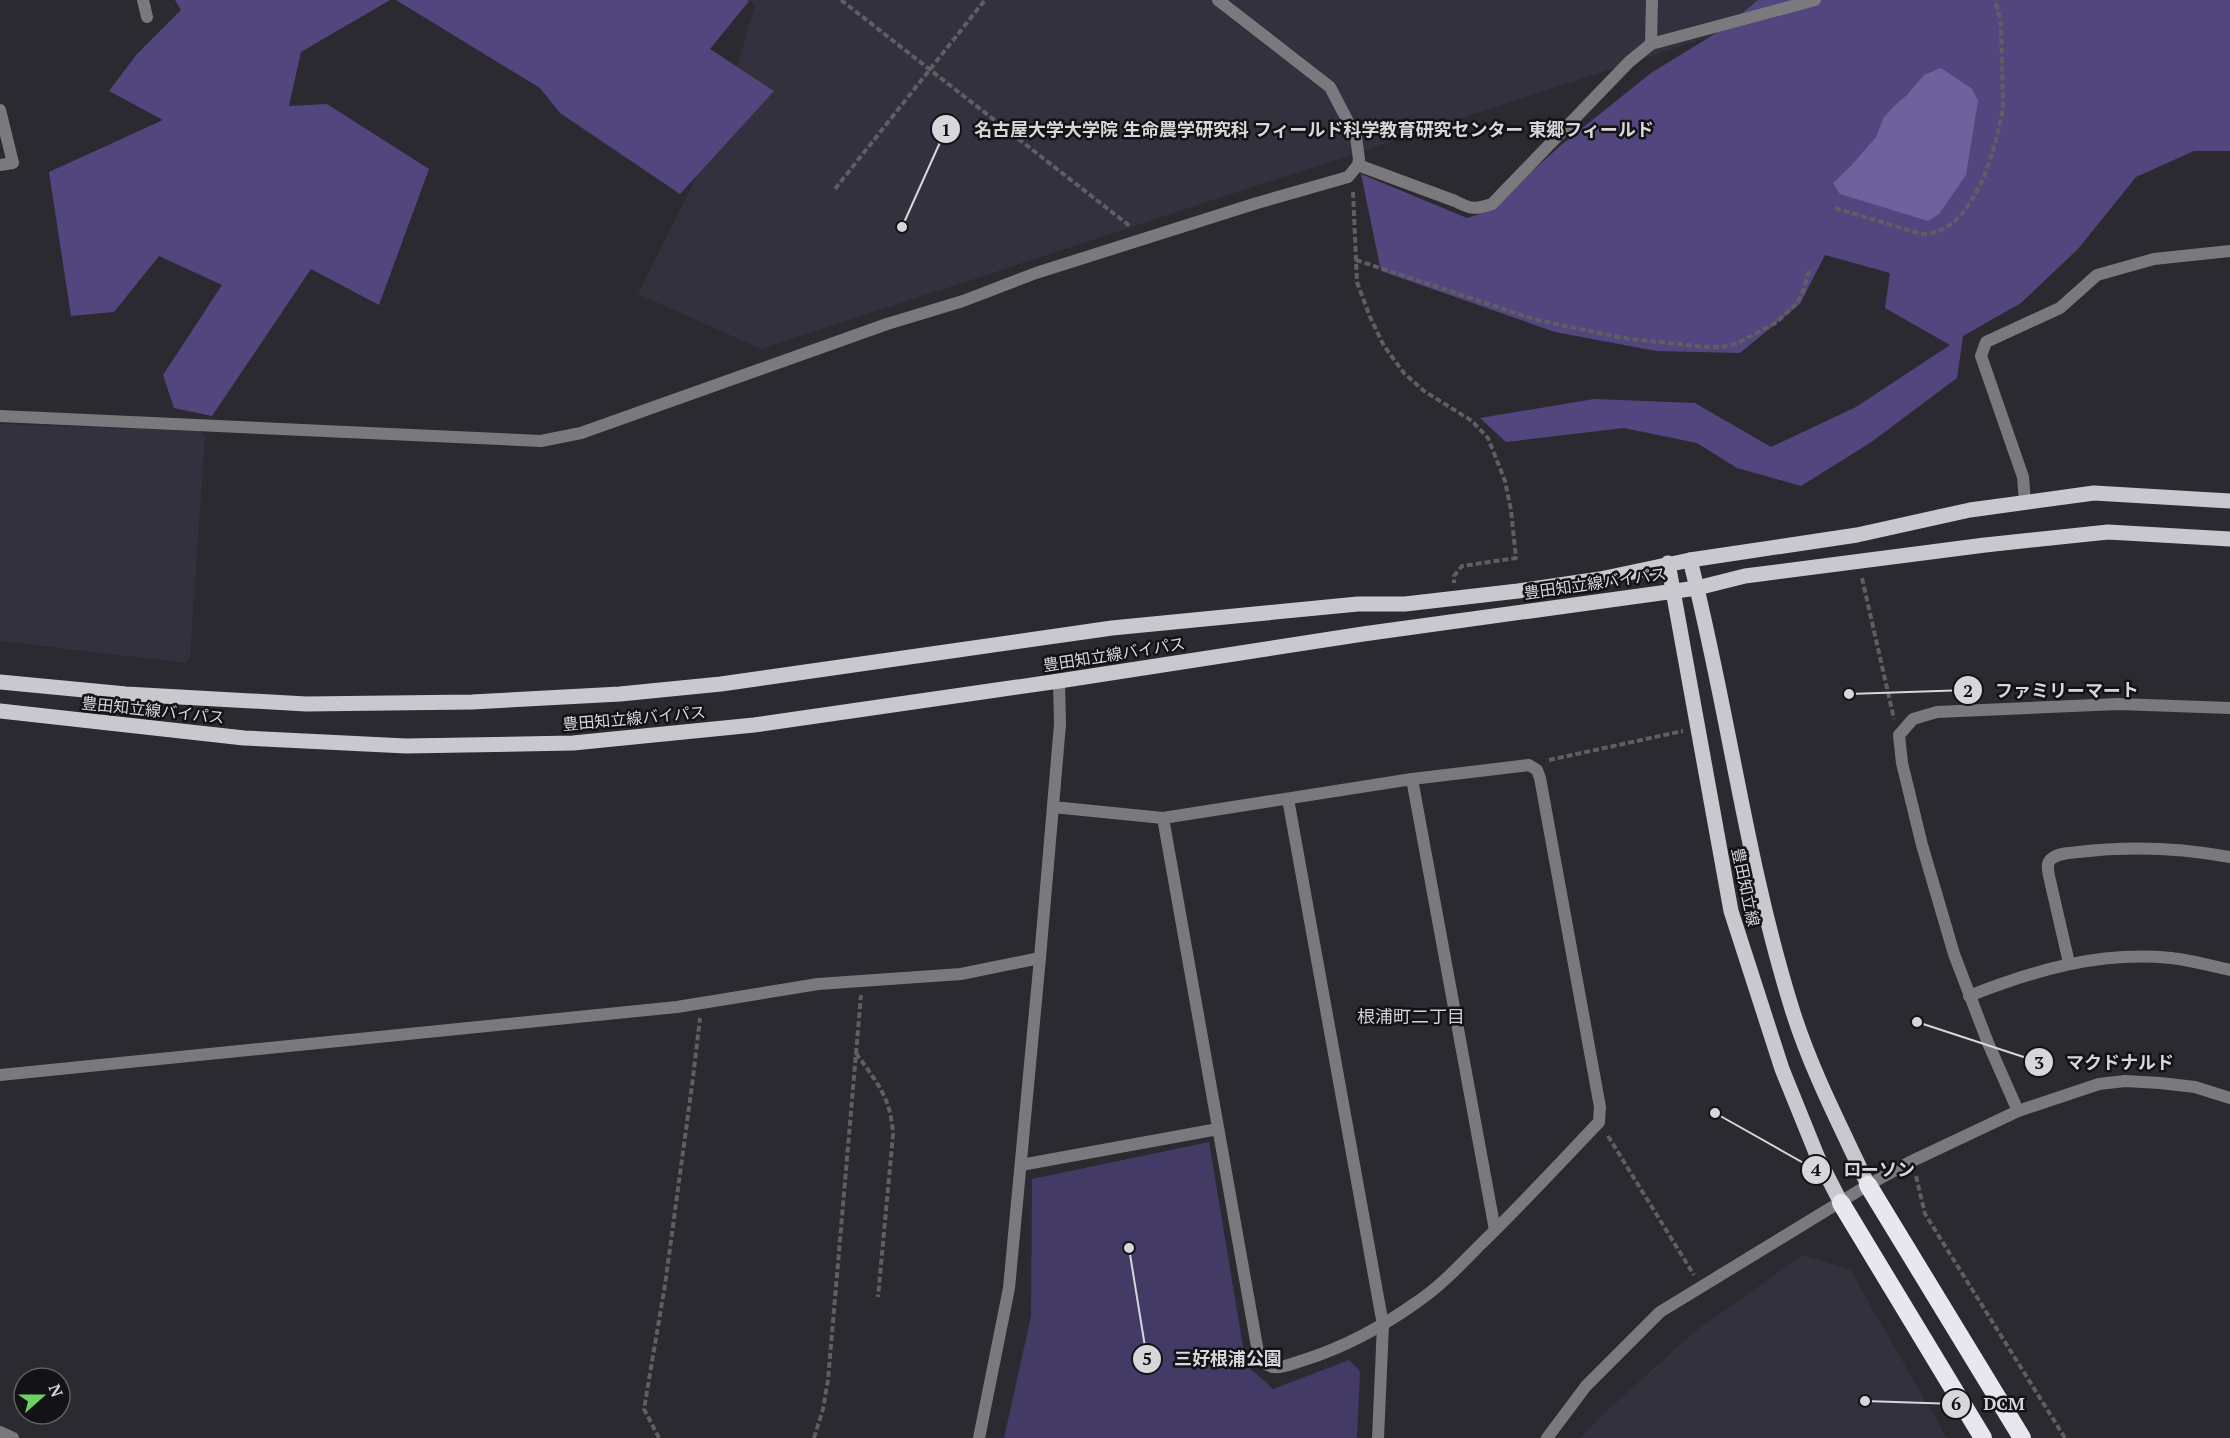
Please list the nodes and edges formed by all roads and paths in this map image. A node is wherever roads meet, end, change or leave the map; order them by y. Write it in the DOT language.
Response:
graph roads {
  1 [pos="143,0"];
  2 [pos="841,0"];
  3 [pos="985,0"];
  4 [pos="1218,0"];
  5 [pos="1652,0"];
  6 [pos="1815,0"];
  7 [pos="1995,0"];
  8 [pos="147,17"];
  9 [pos="1651,44"];
  10 [pos="931,69"];
  11 [pos="0,110"];
  12 [pos="0,165"];
  13 [pos="1358,165"];
  14 [pos="1348,177"];
  15 [pos="834,189"];
  16 [pos="1835,208"];
  17 [pos="1145,240"];
  18 [pos="2230,251"];
  19 [pos="1356,260"];
  20 [pos="1809,271"];
  21 [pos="0,416"];
  22 [pos="2230,501"];
  23 [pos="2025,502"];
  24 [pos="2230,539"];
  25 [pos="1690,560"];
  26 [pos="1859,562"];
  27 [pos="1668,563"];
  28 [pos="1697,588"];
  29 [pos="1672,591"];
  30 [pos="1456,598"];
  31 [pos="1059,681"];
  32 [pos="0,682"];
  33 [pos="2230,708"];
  34 [pos="0,711"];
  35 [pos="1698,728"];
  36 [pos="1899,735"];
  37 [pos="1529,765"];
  38 [pos="1412,778"];
  39 [pos="1288,799"];
  40 [pos="1053,807"];
  41 [pos="1163,818"];
  42 [pos="2230,857"];
  43 [pos="1040,958"];
  44 [pos="2069,963"];
  45 [pos="2230,970"];
  46 [pos="862,982"];
  47 [pos="1969,996"];
  48 [pos="698,1005"];
  49 [pos="856,1053"];
  50 [pos="0,1076"];
  51 [pos="2230,1098"];
  52 [pos="2018,1111"];
  53 [pos="1599,1122"];
  54 [pos="1218,1130"];
  55 [pos="1910,1162"];
  56 [pos="1020,1165"];
  57 [pos="1868,1185"];
  58 [pos="1841,1203"];
  59 [pos="1496,1230"];
  60 [pos="1701,1287"];
  61 [pos="878,1296"];
  62 [pos="1383,1325"];
  63 [pos="0,1432"];
  64 [pos="13,1438"];
  65 [pos="659,1438"];
  66 [pos="814,1438"];
  67 [pos="979,1438"];
  68 [pos="1378,1438"];
  69 [pos="1547,1438"];
  70 [pos="1983,1438"];
  71 [pos="2022,1438"];
  72 [pos="2065,1438"];
  1 -- 8 [label="street"];
  2 -- 10 [label="path"];
  3 -- 10 [label="path"];
  4 -- 13 [label="street"];
  5 -- 9 [label="street"];
  6 -- 9 [label="street"];
  7 -- 16 [label="path"];
  9 -- 13 [label="street"];
  10 -- 15 [label="path"];
  10 -- 17 [label="path"];
  11 -- 12 [label="street"];
  13 -- 14 [label="street"];
  14 -- 17 [label="street"];
  14 -- 19 [label="path"];
  17 -- 21 [label="street"];
  18 -- 23 [label="street"];
  19 -- 20 [label="path"];
  19 -- 30 [label="path"];
  22 -- 23 [label="main road, 豊田知立線バイパス"];
  23 -- 25 [label="main road, 豊田知立線バイパス"];
  24 -- 26 [label="main road, 豊田知立線バイパス"];
  25 -- 27 [label="main road, 豊田知立線バイパス"];
  25 -- 28 [label="main road, 豊田知立線"];
  26 -- 28 [label="main road, 豊田知立線バイパス"];
  26 -- 36 [label="path"];
  27 -- 29 [label="main road, 豊田知立線"];
  27 -- 30 [label="main road, 豊田知立線バイパス"];
  28 -- 29 [label="main road, 豊田知立線バイパス"];
  28 -- 57 [label="main road, 豊田知立線"];
  29 -- 31 [label="main road, 豊田知立線バイパス"];
  29 -- 35 [label="main road, 豊田知立線"];
  30 -- 32 [label="main road, 豊田知立線バイパス"];
  31 -- 34 [label="main road, 豊田知立線バイパス"];
  31 -- 40 [label="street"];
  33 -- 36 [label="street"];
  35 -- 37 [label="path"];
  35 -- 58 [label="main road, 豊田知立線"];
  36 -- 47 [label="street"];
  37 -- 38 [label="street"];
  37 -- 53 [label="street"];
  38 -- 39 [label="street"];
  38 -- 59 [label="street"];
  39 -- 41 [label="street"];
  39 -- 62 [label="street"];
  40 -- 41 [label="street"];
  40 -- 43 [label="street"];
  41 -- 54 [label="street"];
  42 -- 44 [label="street"];
  43 -- 46 [label="street"];
  43 -- 56 [label="street"];
  44 -- 45 [label="street"];
  44 -- 47 [label="street"];
  46 -- 48 [label="street"];
  46 -- 49 [label="path"];
  47 -- 52 [label="street"];
  48 -- 50 [label="street"];
  48 -- 65 [label="path"];
  49 -- 61 [label="path"];
  49 -- 66 [label="path"];
  51 -- 52 [label="street"];
  52 -- 55 [label="street"];
  53 -- 59 [label="street"];
  53 -- 60 [label="path"];
  54 -- 56 [label="street"];
  54 -- 62 [label="street"];
  55 -- 57 [label="street"];
  55 -- 72 [label="path"];
  56 -- 67 [label="street"];
  57 -- 58 [label="street"];
  57 -- 71 [label="highway"];
  58 -- 60 [label="street"];
  58 -- 70 [label="highway"];
  59 -- 62 [label="street"];
  60 -- 69 [label="street"];
  62 -- 68 [label="street"];
  63 -- 64 [label="street"];
}
